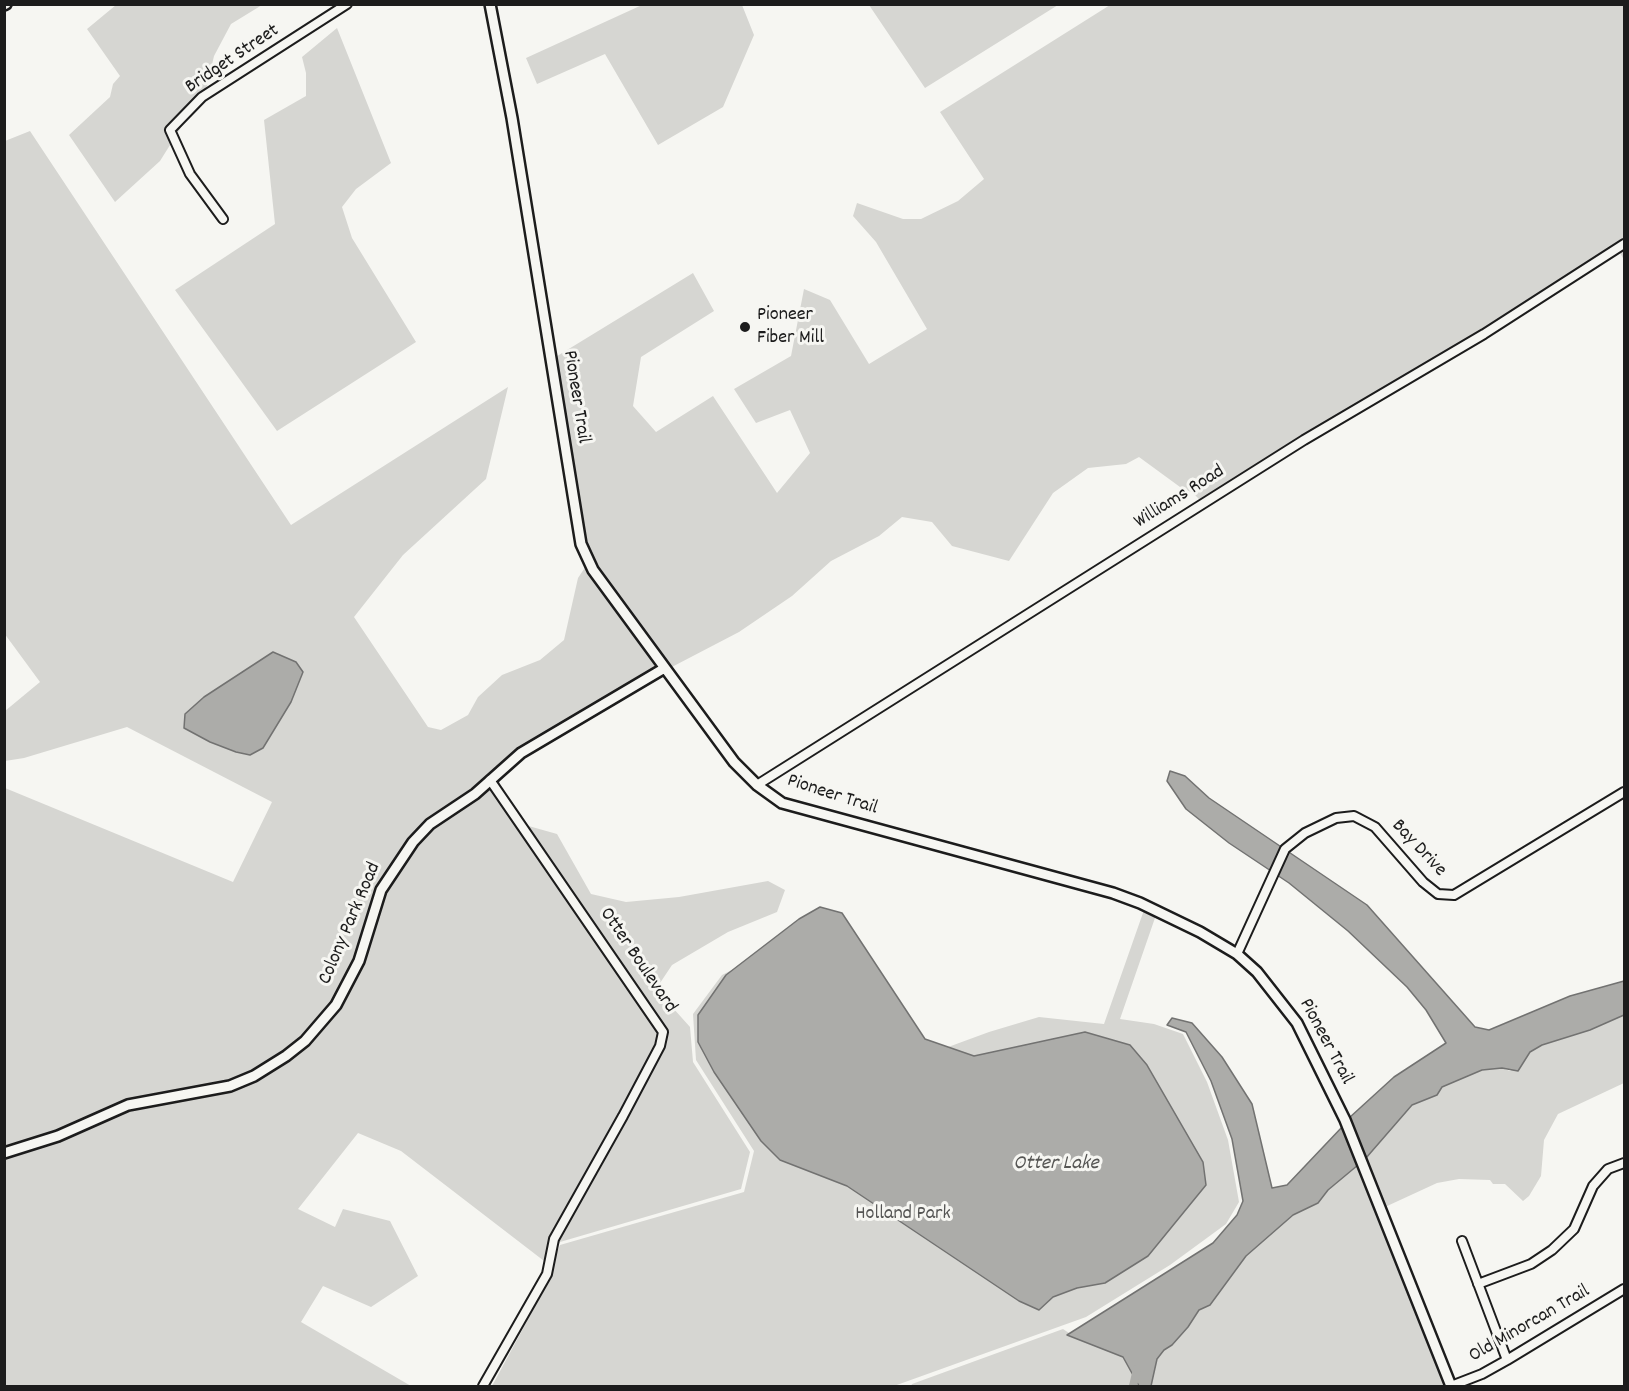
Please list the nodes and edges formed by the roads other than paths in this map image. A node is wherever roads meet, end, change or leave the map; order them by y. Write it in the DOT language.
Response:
graph roads {
  1 [pos="346,4"];
  2 [pos="490,4"];
  3 [pos="223,219"];
  4 [pos="1624,244"];
  5 [pos="663,669"];
  6 [pos="490,780"];
  7 [pos="757,785"];
  8 [pos="1624,792"];
  9 [pos="1237,954"];
  10 [pos="4,1153"];
  11 [pos="1624,1163"];
  12 [pos="1462,1241"];
  13 [pos="1478,1284"];
  14 [pos="1624,1289"];
  15 [pos="1507,1360"];
  16 [pos="483,1386"];
  17 [pos="1451,1386"];
  1 -- 3 [label="street, Bridget Street"];
  2 -- 5 [label="street, Pioneer Trail"];
  4 -- 7 [label="street, Williams Road"];
  5 -- 6 [label="street"];
  5 -- 7 [label="street, Pioneer Trail"];
  6 -- 10 [label="street, Colony Park Road"];
  6 -- 16 [label="street, Otter Boulevard"];
  7 -- 9 [label="street, Pioneer Trail"];
  8 -- 9 [label="street, Bay Drive"];
  9 -- 17 [label="street, Pioneer Trail"];
  11 -- 13 [label="street"];
  12 -- 13 [label="street"];
  13 -- 15 [label="street"];
  14 -- 15 [label="street, Old Minorcan Trail"];
  15 -- 17 [label="street, Old Minorcan Trail"];
}
